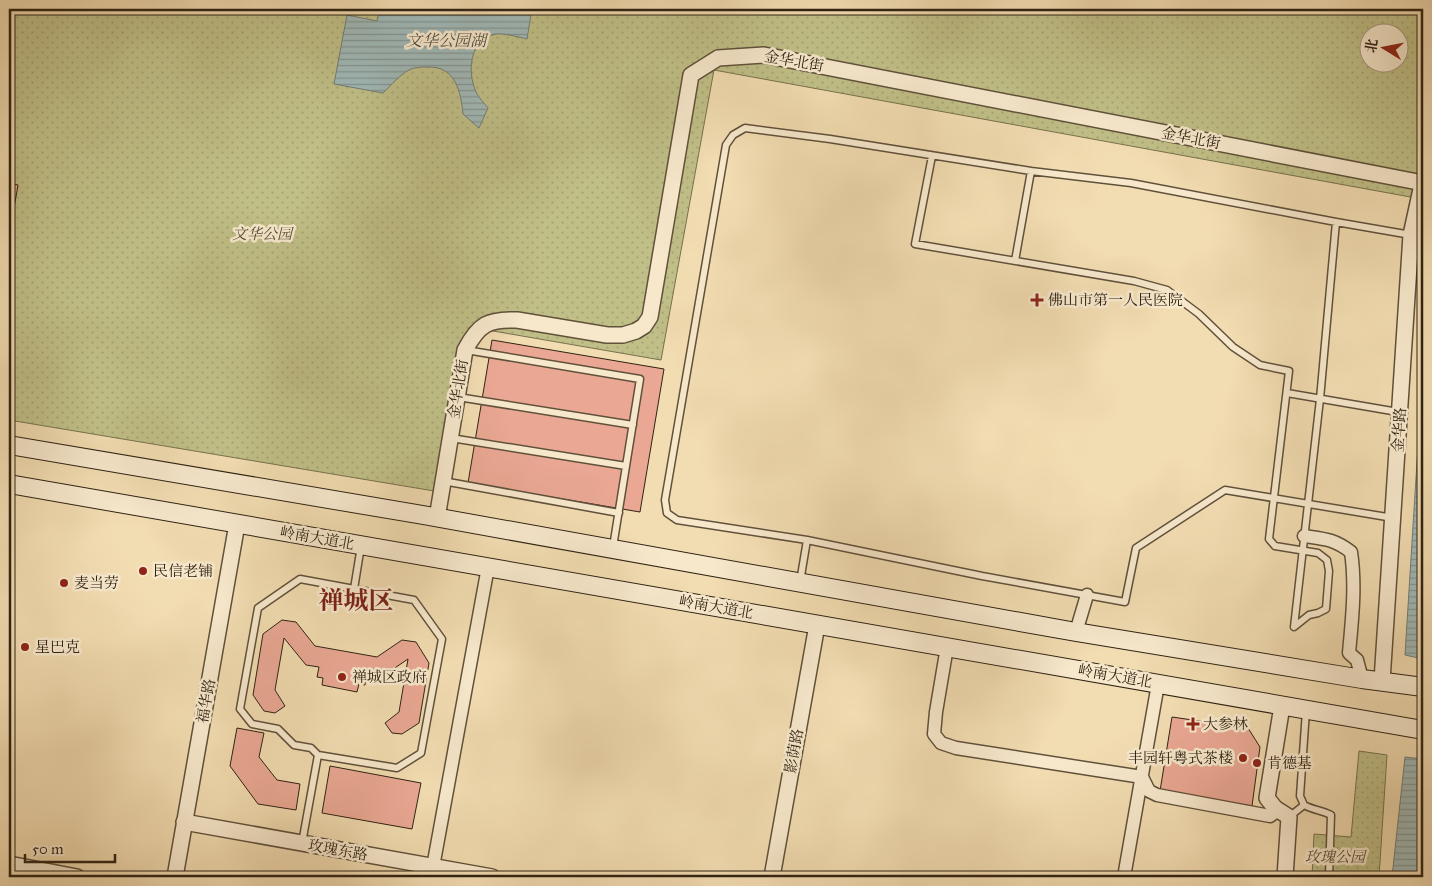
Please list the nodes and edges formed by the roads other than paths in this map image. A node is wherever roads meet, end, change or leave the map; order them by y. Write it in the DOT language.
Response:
graph roads {
  1 [pos="932,156"];
  2 [pos="1031,171"];
  3 [pos="1423,181"];
  4 [pos="1336,222"];
  5 [pos="1411,235"];
  6 [pos="1015,261"];
  7 [pos="465,350"];
  8 [pos="1287,393"];
  9 [pos="457,397"];
  10 [pos="1320,399"];
  11 [pos="1400,412"];
  12 [pos="633,425"];
  13 [pos="450,437"];
  14 [pos="9,444"];
  15 [pos="626,466"];
  16 [pos="443,481"];
  17 [pos="9,484"];
  18 [pos="1274,498"];
  19 [pos="1308,504"];
  20 [pos="618,514"];
  21 [pos="437,518"];
  22 [pos="1393,518"];
  23 [pos="237,524"];
  24 [pos="1304,536"];
  25 [pos="807,540"];
  26 [pos="361,546"];
  27 [pos="613,550"];
  28 [pos="1303,550"];
  29 [pos="488,567"];
  30 [pos="800,583"];
  31 [pos="354,589"];
  32 [pos="1087,595"];
  33 [pos="817,625"];
  34 [pos="1076,632"];
  35 [pos="947,647"];
  36 [pos="1362,679"];
  37 [pos="1382,681"];
  38 [pos="1158,684"];
  39 [pos="1423,687"];
  40 [pos="1282,706"];
  41 [pos="1306,710"];
  42 [pos="1423,730"];
  43 [pos="318,754"];
  44 [pos="1142,777"];
  45 [pos="1304,805"];
  46 [pos="1284,814"];
  47 [pos="184,822"];
  48 [pos="302,843"];
  49 [pos="433,867"];
  50 [pos="14,869"];
  51 [pos="78,877"];
  52 [pos="175,877"];
  53 [pos="492,877"];
  54 [pos="772,877"];
  55 [pos="1124,877"];
  56 [pos="1285,877"];
  57 [pos="1329,877"];
  1 -- 2 [label="lane"];
  1 -- 6 [label="lane"];
  1 -- 25 [label="lane"];
  2 -- 4 [label="lane"];
  2 -- 6 [label="lane"];
  3 -- 5 [label="street, 金华路"];
  3 -- 7 [label="street, 金华北街"];
  4 -- 5 [label="lane"];
  4 -- 10 [label="lane"];
  5 -- 11 [label="street, 金华路"];
  6 -- 8 [label="lane"];
  7 -- 9 [label="street, 金华北街"];
  7 -- 12 [label="lane"];
  8 -- 10 [label="lane"];
  8 -- 18 [label="lane"];
  9 -- 12 [label="lane"];
  9 -- 13 [label="street, 金华北街"];
  10 -- 11 [label="lane"];
  10 -- 19 [label="lane"];
  11 -- 22 [label="street, 金华路"];
  12 -- 15 [label="lane"];
  13 -- 15 [label="lane"];
  13 -- 16 [label="street, 金华北街"];
  14 -- 21 [label="main road"];
  15 -- 20 [label="lane"];
  16 -- 20 [label="lane"];
  16 -- 21 [label="street, 金华北街"];
  17 -- 23 [label="main road, 岭南大道北"];
  18 -- 19 [label="lane"];
  18 -- 28 [label="lane"];
  18 -- 32 [label="lane"];
  19 -- 22 [label="lane"];
  19 -- 24 [label="lane"];
  20 -- 27 [label="lane"];
  21 -- 27 [label="main road"];
  22 -- 37 [label="street, 金华路"];
  23 -- 26 [label="main road, 岭南大道北"];
  23 -- 47 [label="street, 福华路"];
  24 -- 28 [label="lane"];
  24 -- 36 [label="street"];
  25 -- 30 [label="lane"];
  25 -- 32 [label="lane"];
  26 -- 29 [label="main road, 岭南大道北"];
  26 -- 31 [label="lane"];
  27 -- 30 [label="main road"];
  28 -- 28 [label="lane"];
  29 -- 33 [label="main road, 岭南大道北"];
  29 -- 49 [label="street"];
  30 -- 34 [label="main road"];
  31 -- 43 [label="lane"];
  31 -- 43 [label="lane"];
  32 -- 34 [label="street"];
  33 -- 35 [label="main road, 岭南大道北"];
  33 -- 54 [label="street, 影荫路"];
  34 -- 36 [label="main road"];
  35 -- 38 [label="main road, 岭南大道北"];
  35 -- 44 [label="street"];
  36 -- 37 [label="main road"];
  37 -- 39 [label="main road"];
  38 -- 40 [label="main road, 岭南大道北"];
  38 -- 44 [label="street"];
  40 -- 41 [label="main road, 岭南大道北"];
  40 -- 46 [label="street"];
  41 -- 42 [label="main road, 岭南大道北"];
  41 -- 45 [label="lane"];
  43 -- 48 [label="lane"];
  44 -- 46 [label="street"];
  44 -- 55 [label="street"];
  45 -- 46 [label="lane"];
  45 -- 57 [label="lane"];
  46 -- 56 [label="street"];
  47 -- 48 [label="street, 玫瑰东路"];
  47 -- 52 [label="street, 福华路"];
  48 -- 49 [label="street, 玫瑰东路"];
  49 -- 53 [label="street, 玫瑰东路"];
  50 -- 51 [label="street"];
}
